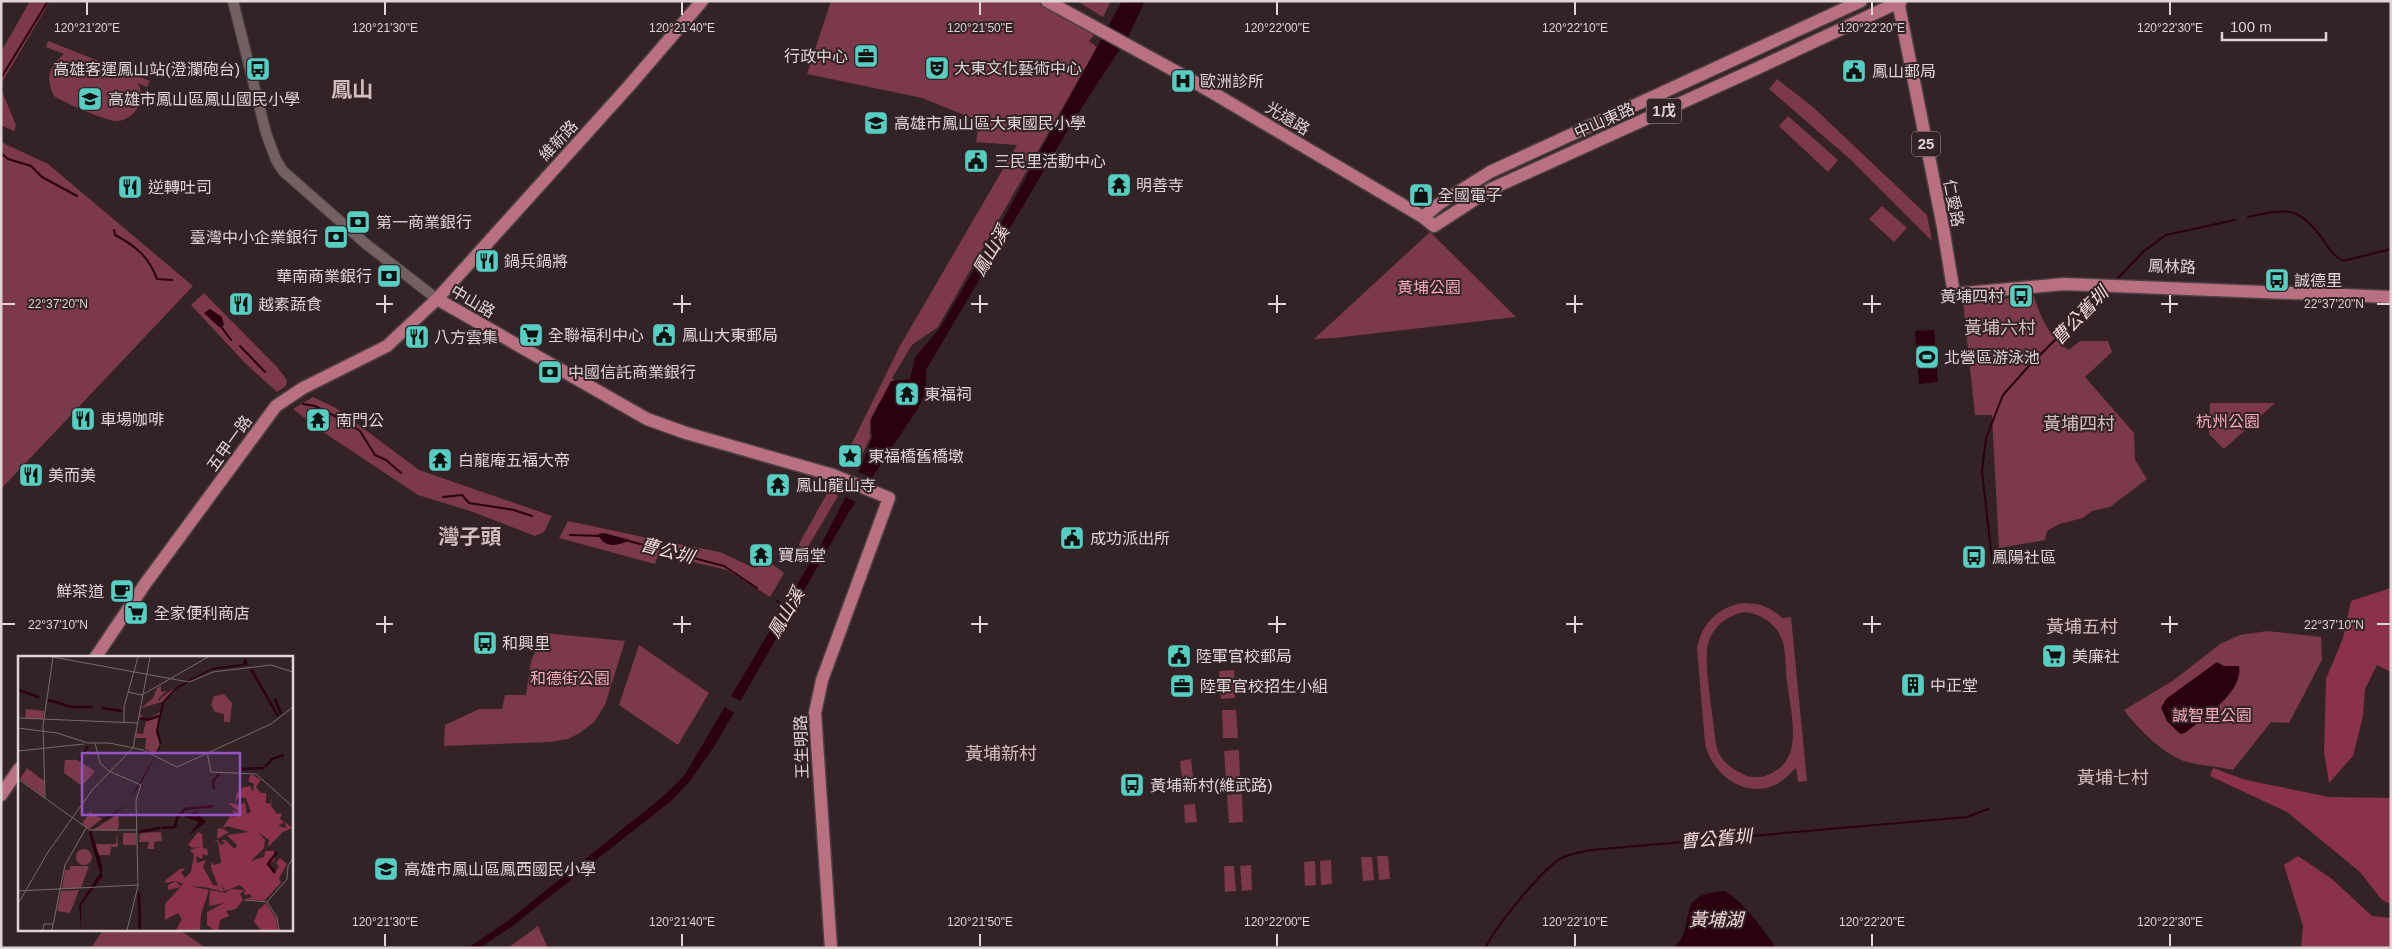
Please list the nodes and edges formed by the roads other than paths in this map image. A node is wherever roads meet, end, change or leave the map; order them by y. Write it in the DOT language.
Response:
graph roads {
  1 [pos="233,1"];
  2 [pos="702,1"];
  3 [pos="1047,1"];
  4 [pos="1860,1"];
  5 [pos="1899,2"];
  6 [pos="1423,217"];
  7 [pos="1434,226"];
  8 [pos="2391,288"];
  9 [pos="1954,290"];
  10 [pos="2391,297"];
  11 [pos="436,299"];
  12 [pos="890,498"];
  13 [pos="96,656"];
  14 [pos="18,770"];
  15 [pos="1,796"];
  16 [pos="831,948"];
  1 -- 11 [label="street, 中山路"];
  2 -- 11 [label="main road, 維新路"];
  3 -- 6 [label="main road, 光遠路 / 1戊"];
  4 -- 6 [label="main road, 中山東路 / 1戊"];
  5 -- 7 [label="main road, 中山東路 / 1戊"];
  5 -- 9 [label="main road, 仁愛路 / 25"];
  6 -- 7 [label="main road, 光遠路 / 1戊"];
  8 -- 9 [label="main road, 鳳林路"];
  9 -- 10 [label="main road, 鳳林路"];
  11 -- 12 [label="main road, 中山路"];
  11 -- 13 [label="main road, 五甲一路"];
  12 -- 16 [label="main road, 王生明路"];
  14 -- 15 [label="main road"];
}
